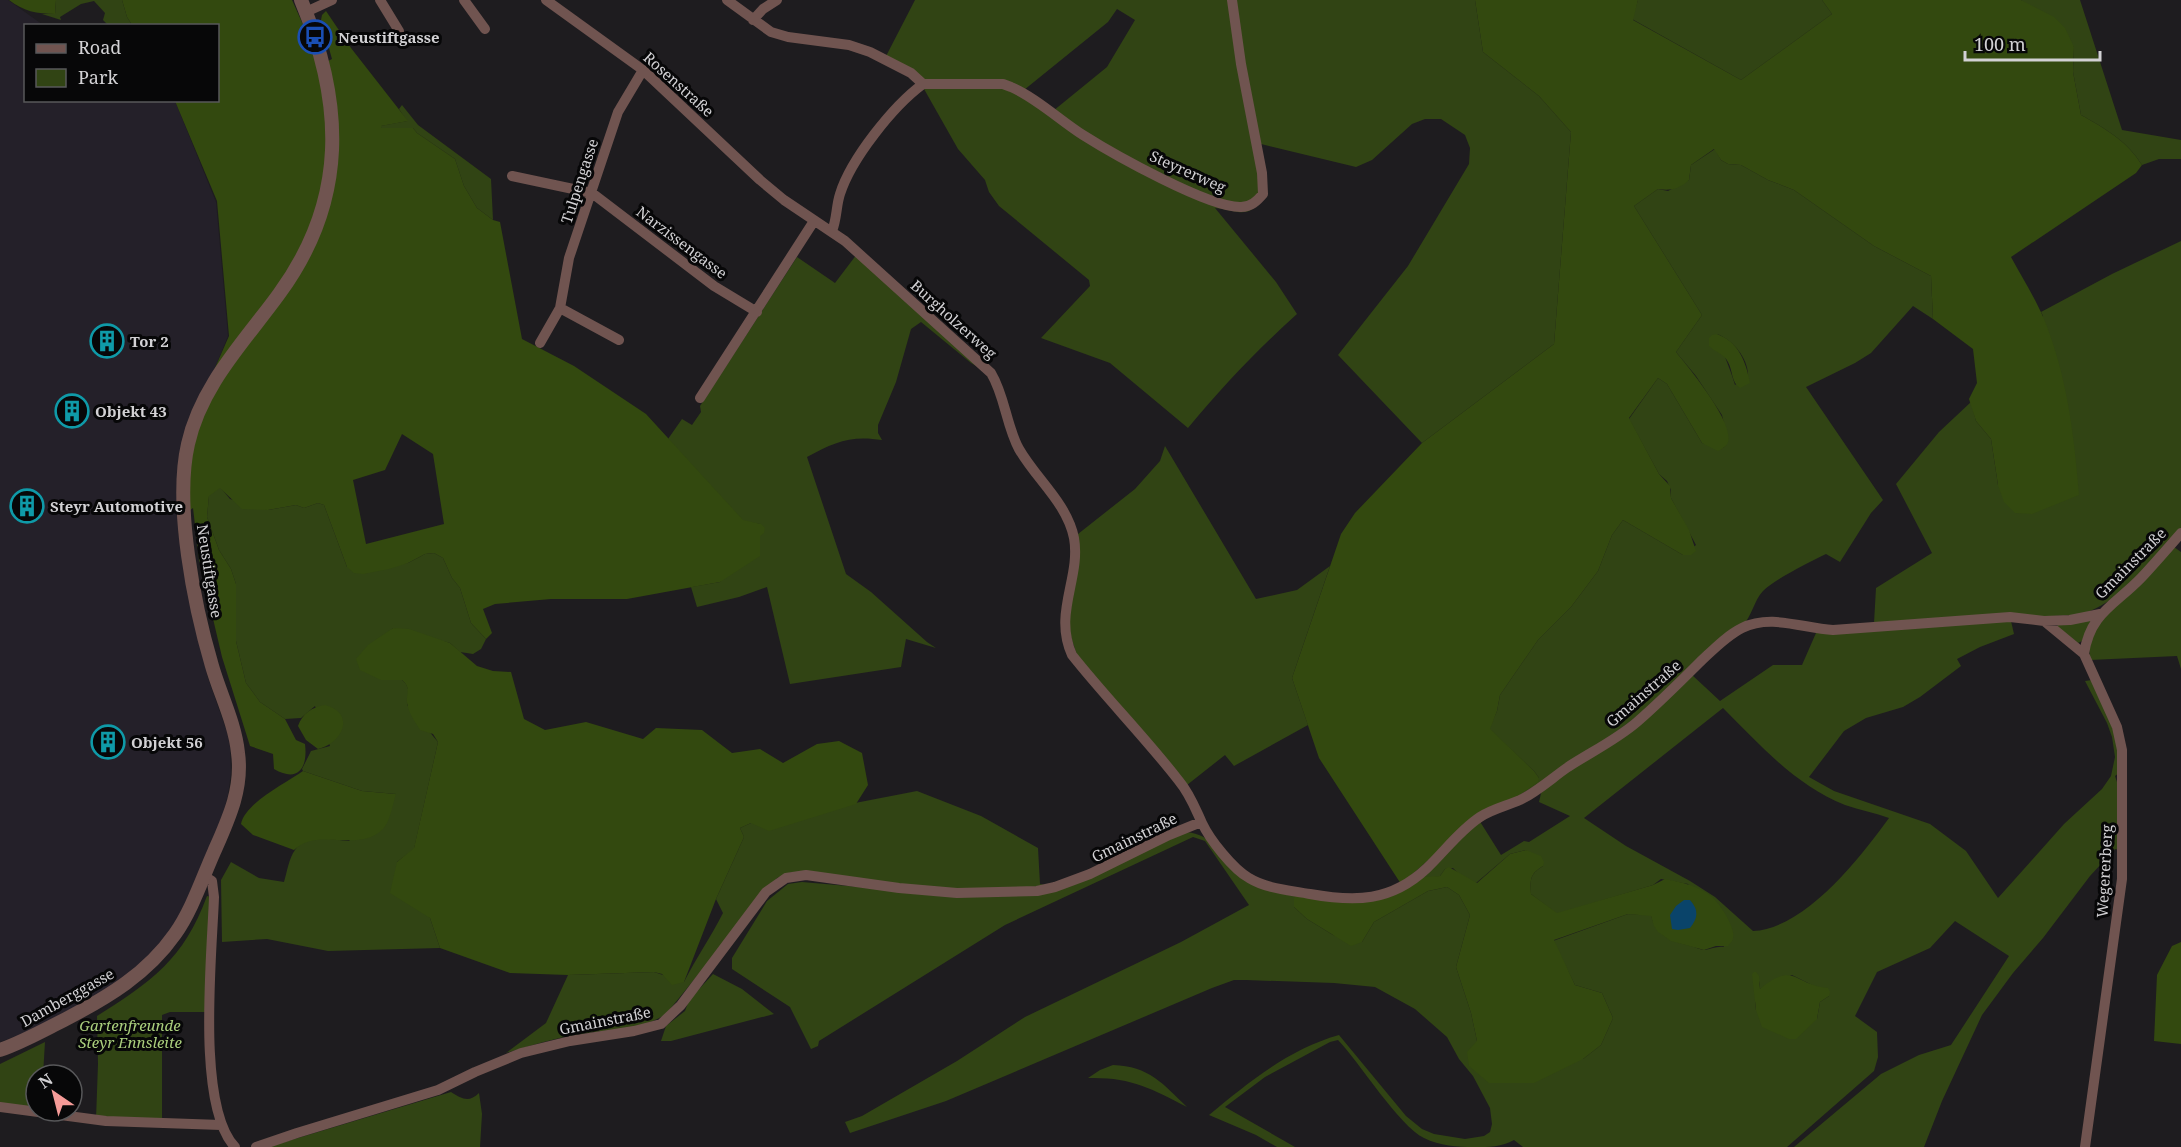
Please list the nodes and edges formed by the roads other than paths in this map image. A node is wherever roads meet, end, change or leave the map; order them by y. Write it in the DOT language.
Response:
graph roads {
  1 [pos="332,0"];
  2 [pos="380,0"];
  3 [pos="464,0"];
  4 [pos="546,0"];
  5 [pos="727,0"];
  6 [pos="777,0"];
  7 [pos="1232,0"];
  8 [pos="304,6"];
  9 [pos="753,20"];
  10 [pos="485,29"];
  11 [pos="399,31"];
  12 [pos="643,70"];
  13 [pos="923,84"];
  14 [pos="512,176"];
  15 [pos="592,193"];
  16 [pos="784,200"];
  17 [pos="814,221"];
  18 [pos="832,231"];
  19 [pos="560,308"];
  20 [pos="756,312"];
  21 [pos="619,340"];
  22 [pos="540,343"];
  23 [pos="700,398"];
  24 [pos="2181,533"];
  25 [pos="2100,614"];
  26 [pos="2044,621"];
  27 [pos="2084,654"];
  28 [pos="1201,822"];
  29 [pos="204,876"];
  30 [pos="0,1050"];
  31 [pos="0,1107"];
  32 [pos="221,1125"];
  33 [pos="235,1147"];
  34 [pos="255,1147"];
  35 [pos="2085,1147"];
  1 -- 8 [label="street, Neustiftgasse"];
  2 -- 11 [label="street"];
  3 -- 10 [label="street"];
  4 -- 12 [label="street, Rosenstraße"];
  5 -- 9 [label="street"];
  6 -- 9 [label="street"];
  7 -- 13 [label="street, Steyrerweg"];
  8 -- 29 [label="street, Neustiftgasse"];
  9 -- 13 [label="street"];
  12 -- 15 [label="street, Tulpengasse"];
  12 -- 16 [label="street, Rosenstraße"];
  13 -- 18 [label="street"];
  14 -- 15 [label="street"];
  15 -- 19 [label="street, Tulpengasse"];
  15 -- 20 [label="street, Narzissengasse"];
  16 -- 17 [label="street, Burgholzerweg"];
  17 -- 18 [label="street, Burgholzerweg"];
  17 -- 20 [label="street"];
  18 -- 28 [label="street, Burgholzerweg"];
  19 -- 21 [label="street"];
  19 -- 22 [label="street, Tulpengasse"];
  20 -- 23 [label="street"];
  24 -- 25 [label="street, Gmainstraße"];
  25 -- 26 [label="street, Gmainstraße"];
  25 -- 27 [label="street, Gmainstraße"];
  26 -- 27 [label="street, Wegererberg"];
  26 -- 28 [label="street, Gmainstraße"];
  27 -- 35 [label="street, Wegererberg"];
  28 -- 34 [label="street, Gmainstraße"];
  29 -- 30 [label="street, Damberggasse"];
  29 -- 32 [label="street"];
  31 -- 32 [label="street"];
  32 -- 33 [label="street"];
}
